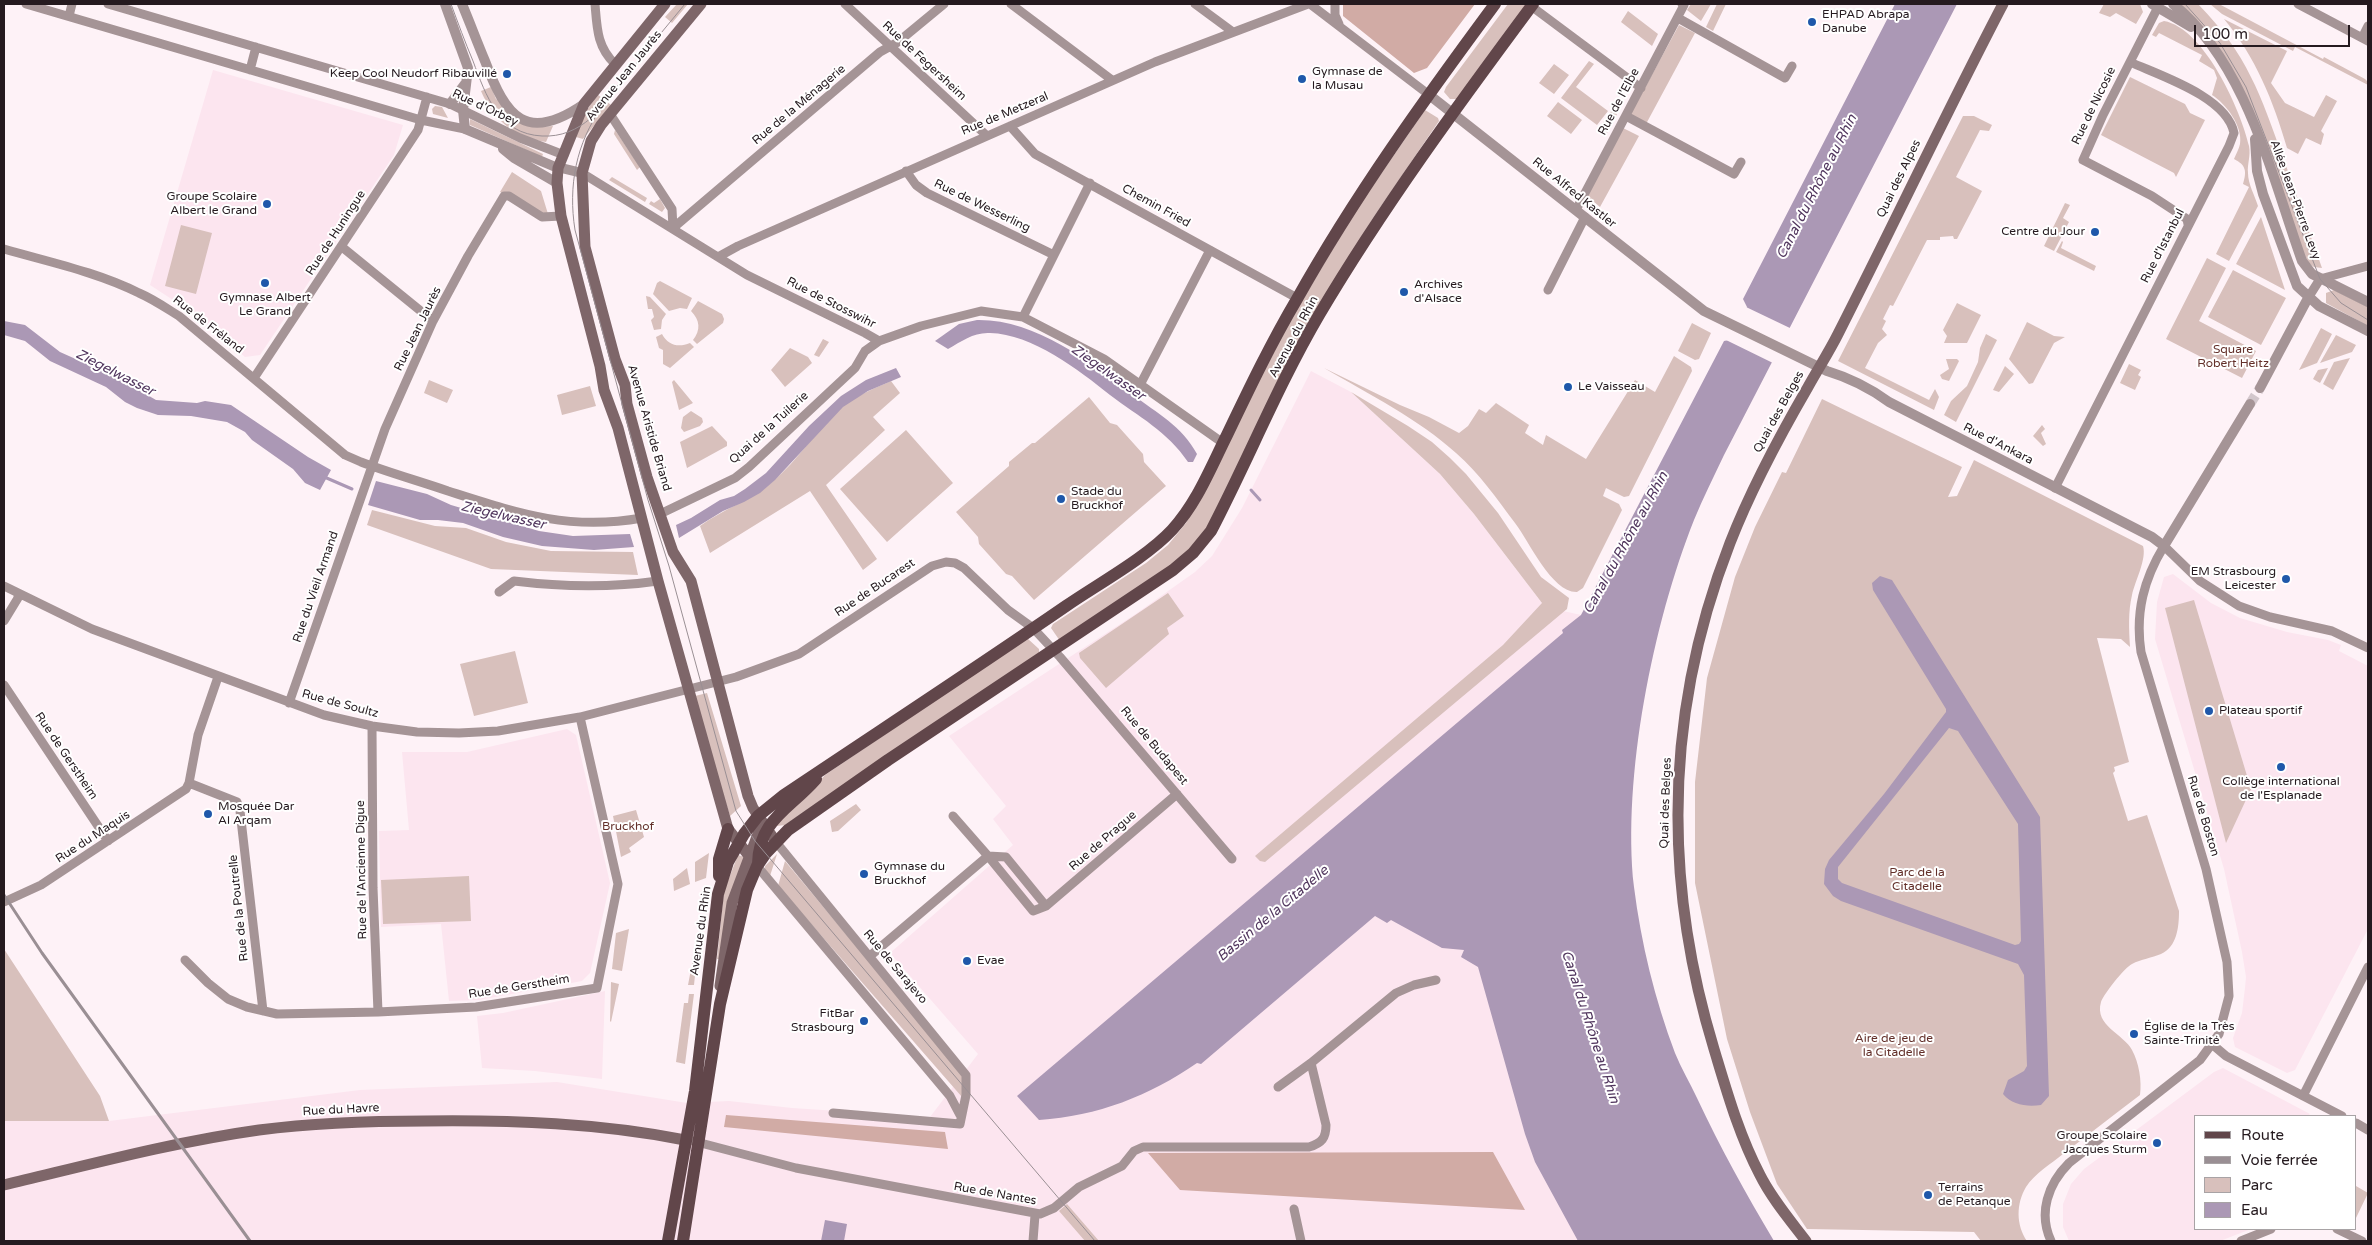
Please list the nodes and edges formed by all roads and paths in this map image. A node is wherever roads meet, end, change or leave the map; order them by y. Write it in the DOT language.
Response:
graph roads {
  1 [pos="26,4"];
  2 [pos="72,4"];
  3 [pos="108,4"];
  4 [pos="445,4"];
  5 [pos="462,4"];
  6 [pos="595,4"];
  7 [pos="664,4"];
  8 [pos="701,4"];
  9 [pos="845,4"];
  10 [pos="944,4"];
  11 [pos="1011,4"];
  12 [pos="1195,4"];
  13 [pos="1309,4"];
  14 [pos="1335,4"];
  15 [pos="1495,4"];
  16 [pos="2003,4"];
  17 [pos="2173,4"];
  18 [pos="2298,4"];
  19 [pos="1532,5"];
  20 [pos="1683,5"];
  21 [pos="2155,5"];
  22 [pos="69,16"];
  23 [pos="1678,18"];
  24 [pos="2368,26"];
  25 [pos="1341,27"];
  26 [pos="1233,32"];
  27 [pos="2365,39"];
  28 [pos="256,47"];
  29 [pos="889,47"];
  30 [pos="2214,48"];
  31 [pos="2130,62"];
  32 [pos="616,64"];
  33 [pos="1792,66"];
  34 [pos="250,70"];
  35 [pos="1112,80"];
  36 [pos="466,81"];
  37 [pos="1640,88"];
  38 [pos="1428,94"];
  39 [pos="427,97"];
  40 [pos="450,104"];
  41 [pos="584,104"];
  42 [pos="463,110"];
  43 [pos="610,114"];
  44 [pos="1452,114"];
  45 [pos="1626,116"];
  46 [pos="421,120"];
  47 [pos="2252,124"];
  48 [pos="1010,126"];
  49 [pos="465,129"];
  50 [pos="986,135"];
  51 [pos="499,145"];
  52 [pos="564,155"];
  53 [pos="1741,162"];
  54 [pos="558,168"];
  55 [pos="906,171"];
  56 [pos="582,173"];
  57 [pos="557,183"];
  58 [pos="1090,183"];
  59 [pos="1576,210"];
  60 [pos="561,216"];
  61 [pos="1585,217"];
  62 [pos="2188,224"];
  63 [pos="673,228"];
  64 [pos="342,246"];
  65 [pos="4,249"];
  66 [pos="1210,250"];
  67 [pos="1054,255"];
  68 [pos="718,257"];
  69 [pos="2368,266"];
  70 [pos="2320,279"];
  71 [pos="1548,290"];
  72 [pos="1297,298"];
  73 [pos="2308,298"];
  74 [pos="2368,302"];
  75 [pos="1023,317"];
  76 [pos="433,322"];
  77 [pos="2368,331"];
  78 [pos="879,342"];
  79 [pos="1820,367"];
  80 [pos="254,378"];
  81 [pos="1140,385"];
  82 [pos="2260,388"];
  83 [pos="2250,404"];
  84 [pos="1223,443"];
  85 [pos="372,466"];
  86 [pos="367,479"];
  87 [pos="2055,488"];
  88 [pos="660,514"];
  89 [pos="642,518"];
  90 [pos="2164,546"];
  91 [pos="658,581"];
  92 [pos="4,586"];
  93 [pos="499,592"];
  94 [pos="18,593"];
  95 [pos="4,621"];
  96 [pos="1034,628"];
  97 [pos="2368,648"];
  98 [pos="1054,650"];
  99 [pos="218,677"];
  100 [pos="718,682"];
  101 [pos="4,685"];
  102 [pos="689,690"];
  103 [pos="289,703"];
  104 [pos="580,717"];
  105 [pos="372,726"];
  106 [pos="827,766"];
  107 [pos="189,784"];
  108 [pos="1177,794"];
  109 [pos="758,816"];
  110 [pos="953,816"];
  111 [pos="766,828"];
  112 [pos="728,829"];
  113 [pos="108,841"];
  114 [pos="738,842"];
  115 [pos="776,842"];
  116 [pos="988,856"];
  117 [pos="1232,858"];
  118 [pos="753,861"];
  119 [pos="718,894"];
  120 [pos="4,902"];
  121 [pos="1046,906"];
  122 [pos="870,956"];
  123 [pos="185,960"];
  124 [pos="2368,967"];
  125 [pos="1436,980"];
  126 [pos="263,1011"];
  127 [pos="378,1012"];
  128 [pos="2212,1045"];
  129 [pos="1311,1063"];
  130 [pos="1278,1087"];
  131 [pos="2303,1096"];
  132 [pos="833,1113"];
  133 [pos="2340,1115"];
  134 [pos="961,1121"];
  135 [pos="2357,1124"];
  136 [pos="2368,1130"];
  137 [pos="691,1141"];
  138 [pos="4,1185"];
  139 [pos="1294,1208"];
  140 [pos="1035,1215"];
  141 [pos="2268,1230"];
  142 [pos="2339,1230"];
  143 [pos="668,1241"];
  144 [pos="683,1241"];
  145 [pos="1033,1241"];
  146 [pos="1301,1241"];
  147 [pos="1806,1241"];
  148 [pos="2051,1241"];
  149 [pos="2241,1241"];
  150 [pos="2362,1241"];
  1 -- 22 [label="street"];
  2 -- 22 [label="street"];
  3 -- 28 [label="street, Rue d'Orbey"];
  4 -- 36 [label="street"];
  5 -- 41 [label="street"];
  6 -- 32 [label="street"];
  7 -- 32 [label="main road, Avenue Jean Jaurès"];
  8 -- 43 [label="main road, Avenue Jean Jaurès"];
  9 -- 29 [label="street, Rue de Fegersheim"];
  10 -- 29 [label="street, Rue de la Ménagerie"];
  11 -- 35 [label="street"];
  12 -- 26 [label="street"];
  13 -- 25 [label="street"];
  13 -- 26 [label="street, Rue de Metzeral"];
  14 -- 25 [label="street"];
  15 -- 38 [label="main road, Avenue du Rhin"];
  16 -- 79 [label="main road, Quai des Alpes"];
  17 -- 30 [label="street, Allée Jean-Pierre Levy"];
  18 -- 27 [label="street"];
  19 -- 37 [label="street"];
  19 -- 44 [label="main road, Avenue du Rhin"];
  20 -- 23 [label="street, Rue de l'Elbe"];
  21 -- 30 [label="street, Allée Jean-Pierre Levy"];
  21 -- 31 [label="street, Rue de Nicosie"];
  22 -- 34 [label="street"];
  23 -- 33 [label="street"];
  23 -- 37 [label="street, Rue de l'Elbe"];
  24 -- 27 [label="street"];
  25 -- 38 [label="street"];
  26 -- 35 [label="street, Rue de Metzeral"];
  28 -- 34 [label="street"];
  28 -- 39 [label="street, Rue d'Orbey"];
  29 -- 50 [label="street, Rue de Fegersheim"];
  29 -- 63 [label="street, Rue de la Ménagerie"];
  30 -- 47 [label="street, Allée Jean-Pierre Levy"];
  31 -- 62 [label="street, Rue d'Istanbul"];
  31 -- 62 [label="street, Rue de Nicosie"];
  32 -- 41 [label="main road, Avenue Jean Jaurès"];
  34 -- 46 [label="street"];
  35 -- 48 [label="street, Rue de Metzeral"];
  36 -- 40 [label="street"];
  36 -- 42 [label="street"];
  37 -- 45 [label="street, Rue de l'Elbe"];
  38 -- 44 [label="street, Rue Alfred Kastler"];
  38 -- 72 [label="main road, Avenue du Rhin"];
  39 -- 40 [label="street, Rue d'Orbey"];
  39 -- 46 [label="street, Rue de Huningue"];
  40 -- 42 [label="street, Rue d'Orbey"];
  41 -- 52 [label="main road, Avenue Jean Jaurès"];
  42 -- 49 [label="street"];
  42 -- 52 [label="street, Rue d'Orbey"];
  43 -- 56 [label="main road, Avenue Jean Jaurès"];
  43 -- 63 [label="street"];
  44 -- 59 [label="street, Rue Alfred Kastler"];
  44 -- 98 [label="main road, Avenue du Rhin"];
  45 -- 53 [label="street"];
  45 -- 59 [label="street, Rue de l'Elbe"];
  46 -- 49 [label="street"];
  46 -- 64 [label="street, Rue de Huningue"];
  47 -- 70 [label="street, Allée Jean-Pierre Levy"];
  47 -- 73 [label="street, Allée Jean-Pierre Levy"];
  48 -- 50 [label="street, Rue de Metzeral"];
  48 -- 58 [label="street, Chemin Fried"];
  49 -- 51 [label="street"];
  50 -- 55 [label="street, Rue de Metzeral"];
  51 -- 54 [label="street"];
  51 -- 57 [label="street"];
  52 -- 54 [label="main road, Avenue Jean Jaurès"];
  52 -- 56 [label="street, Rue d'Orbey"];
  54 -- 56 [label="street"];
  54 -- 57 [label="main road"];
  55 -- 67 [label="street, Rue de Wesserling"];
  55 -- 68 [label="street, Rue de Metzeral"];
  56 -- 63 [label="street, Rue de Stosswihr"];
  56 -- 88 [label="main road, Avenue Aristide Briand"];
  57 -- 60 [label="main road"];
  58 -- 66 [label="street, Chemin Fried"];
  58 -- 67 [label="street"];
  59 -- 61 [label="street, Rue Alfred Kastler"];
  60 -- 76 [label="street, Rue Jean Jaurès"];
  60 -- 89 [label="main road"];
  61 -- 71 [label="street"];
  61 -- 79 [label="street, Rue Alfred Kastler"];
  62 -- 87 [label="street, Rue d'Istanbul"];
  63 -- 68 [label="street, Rue de Stosswihr"];
  64 -- 76 [label="street"];
  64 -- 80 [label="street, Rue de Huningue"];
  65 -- 80 [label="street, Rue de Fréland"];
  66 -- 72 [label="street, Chemin Fried"];
  66 -- 81 [label="street"];
  67 -- 75 [label="street"];
  68 -- 78 [label="street, Rue de Stosswihr"];
  69 -- 70 [label="street"];
  70 -- 73 [label="street"];
  70 -- 74 [label="street, Allée Jean-Pierre Levy"];
  72 -- 84 [label="main road, Avenue du Rhin"];
  73 -- 77 [label="street, Allée Jean-Pierre Levy"];
  73 -- 82 [label="street"];
  75 -- 78 [label="street, Rue de Stosswihr"];
  75 -- 81 [label="street, Rue de Stosswihr"];
  76 -- 85 [label="street, Rue Jean Jaurès"];
  78 -- 88 [label="street, Quai de la Tuilerie"];
  79 -- 87 [label="street, Rue d'Ankara"];
  79 -- 147 [label="main road, Quai des Belges"];
  80 -- 85 [label="street, Rue de Fréland"];
  81 -- 84 [label="street, Rue de Stosswihr"];
  83 -- 90 [label="street, Rue de Boston"];
  84 -- 96 [label="main road, Avenue du Rhin"];
  85 -- 86 [label="street, Rue Jean Jaurès"];
  85 -- 89 [label="street, Quai de la Tuilerie"];
  86 -- 103 [label="street, Rue du Vieil Armand"];
  87 -- 90 [label="street, Rue d'Ankara"];
  88 -- 89 [label="main road, Quai de la Tuilerie"];
  88 -- 100 [label="main road, Avenue Aristide Briand"];
  89 -- 91 [label="main road"];
  90 -- 97 [label="street"];
  90 -- 128 [label="street, Rue de Boston"];
  91 -- 93 [label="street"];
  91 -- 102 [label="main road"];
  92 -- 94 [label="street, Rue de Soultz"];
  94 -- 95 [label="street"];
  94 -- 99 [label="street, Rue de Soultz"];
  96 -- 98 [label="street"];
  96 -- 100 [label="street, Rue de Bucarest"];
  96 -- 106 [label="main road, Avenue du Rhin"];
  98 -- 108 [label="street, Rue de Budapest"];
  98 -- 115 [label="main road, Avenue du Rhin"];
  99 -- 103 [label="street, Rue de Soultz"];
  99 -- 107 [label="street"];
  100 -- 102 [label="street"];
  100 -- 109 [label="main road, Avenue Aristide Briand"];
  101 -- 113 [label="street, Rue de Gerstheim"];
  102 -- 104 [label="street, Rue de Soultz"];
  102 -- 112 [label="main road"];
  103 -- 105 [label="street, Rue de Soultz"];
  104 -- 105 [label="street, Rue de Soultz"];
  104 -- 127 [label="street, Rue de Gerstheim"];
  105 -- 127 [label="street, Rue de l'Ancienne Digue"];
  106 -- 109 [label="main road, Avenue du Rhin"];
  106 -- 111 [label="main road"];
  107 -- 113 [label="street, Rue du Maquis"];
  107 -- 126 [label="street, Rue de la Poutrelle"];
  108 -- 117 [label="street, Rue de Budapest"];
  108 -- 121 [label="street, Rue de Prague"];
  109 -- 111 [label="main road, Avenue Aristide Briand"];
  109 -- 114 [label="main road, Avenue du Rhin"];
  109 -- 118 [label="main road"];
  110 -- 116 [label="street"];
  111 -- 115 [label="main road, Avenue Aristide Briand"];
  111 -- 118 [label="main road"];
  112 -- 114 [label="main road"];
  112 -- 119 [label="main road"];
  113 -- 120 [label="street, Rue du Maquis"];
  114 -- 118 [label="main road"];
  114 -- 119 [label="main road, Avenue du Rhin"];
  115 -- 118 [label="main road, Avenue du Rhin"];
  115 -- 122 [label="street, Rue de Sarajevo"];
  116 -- 121 [label="street"];
  116 -- 121 [label="street"];
  116 -- 122 [label="street"];
  118 -- 134 [label="street"];
  118 -- 137 [label="main road, Avenue du Rhin"];
  119 -- 137 [label="main road, Avenue du Rhin"];
  122 -- 134 [label="street, Rue de Sarajevo"];
  123 -- 126 [label="street, Rue de Gerstheim"];
  124 -- 131 [label="street"];
  125 -- 129 [label="street"];
  126 -- 127 [label="street, Rue de Gerstheim"];
  128 -- 131 [label="street"];
  128 -- 148 [label="street, Rue de Boston"];
  129 -- 130 [label="street"];
  129 -- 140 [label="street, Rue de Nantes"];
  131 -- 133 [label="street"];
  132 -- 134 [label="street"];
  135 -- 136 [label="street"];
  137 -- 138 [label="main road, Rue du Havre"];
  137 -- 140 [label="street, Rue de Nantes"];
  137 -- 143 [label="main road, Avenue du Rhin"];
  137 -- 144 [label="main road, Avenue du Rhin"];
  139 -- 146 [label="street"];
  140 -- 145 [label="street"];
  141 -- 149 [label="street"];
  142 -- 150 [label="street"];
}
